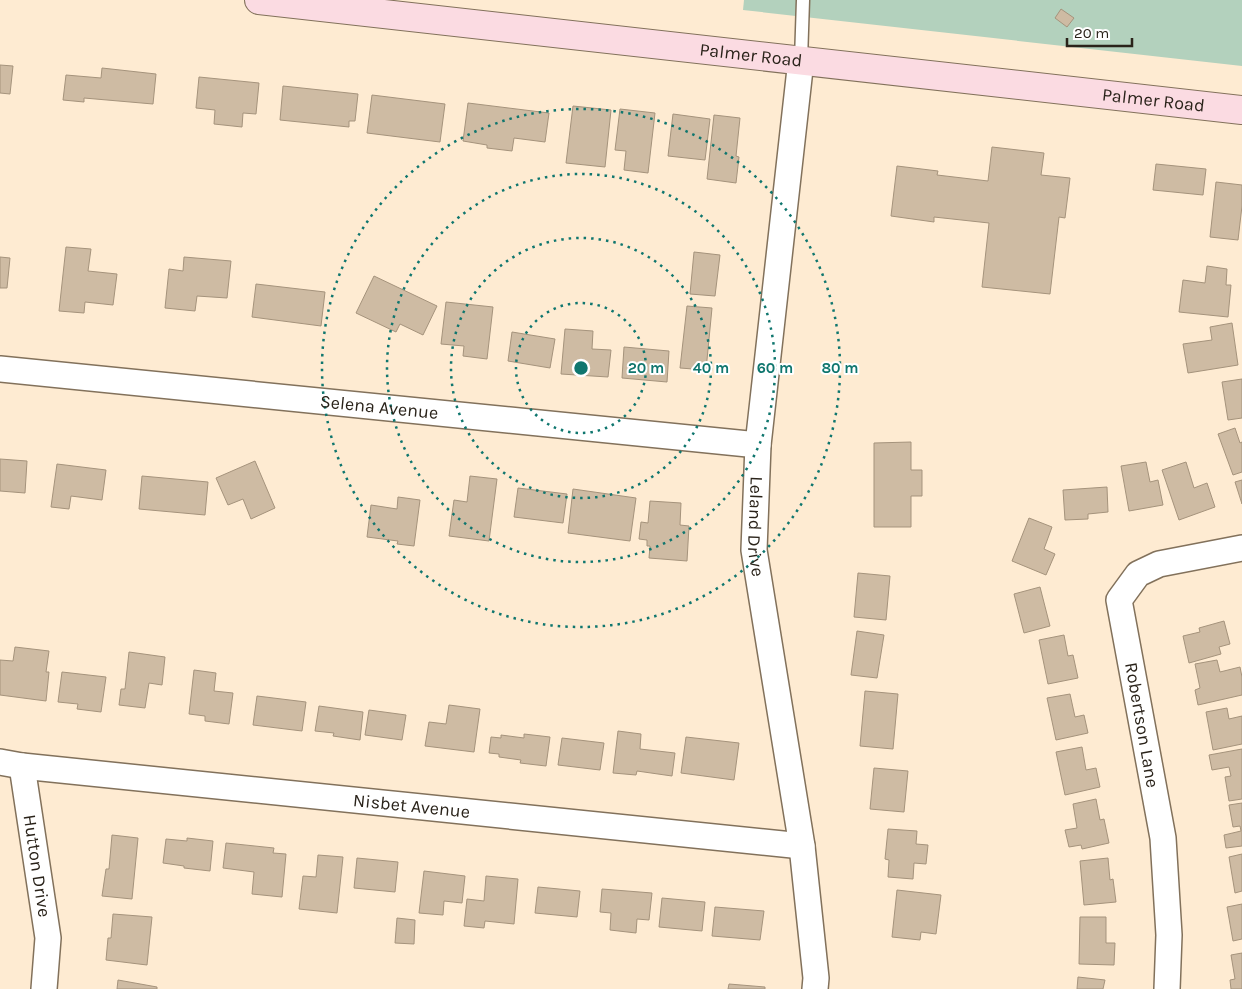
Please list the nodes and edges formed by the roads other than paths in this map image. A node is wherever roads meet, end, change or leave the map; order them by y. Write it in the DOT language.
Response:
graph roads {
  1 [pos="259,0"];
  2 [pos="803,0"];
  3 [pos="801,60"];
  4 [pos="1242,110"];
  5 [pos="0,369"];
  6 [pos="758,445"];
  7 [pos="1242,548"];
  8 [pos="11,764"];
  9 [pos="802,846"];
  10 [pos="44,989"];
  11 [pos="815,989"];
  12 [pos="1167,989"];
  1 -- 3 [label="street, Palmer Road"];
  2 -- 3 [label="lane"];
  3 -- 4 [label="street, Palmer Road"];
  3 -- 6 [label="street, Leland Drive"];
  5 -- 6 [label="street, Selena Avenue"];
  6 -- 9 [label="street, Leland Drive"];
  7 -- 12 [label="street, Robertson Lane"];
  8 -- 9 [label="street, Nisbet Avenue"];
  8 -- 10 [label="street, Hutton Drive"];
  9 -- 11 [label="street, Leland Drive"];
}
